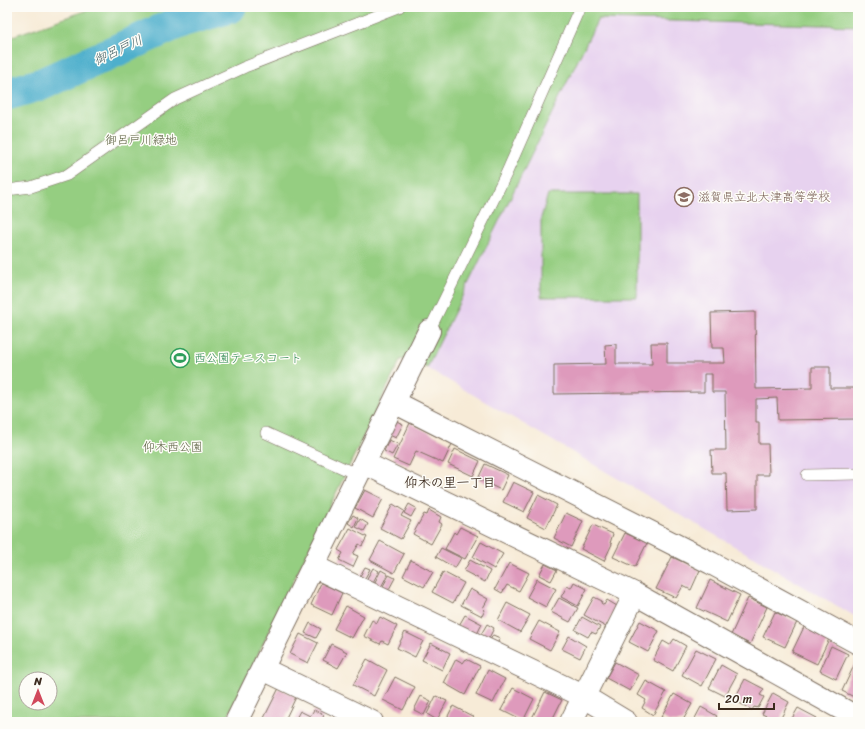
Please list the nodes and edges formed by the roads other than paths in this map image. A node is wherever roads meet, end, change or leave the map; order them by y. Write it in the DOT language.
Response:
graph roads {
  1 [pos="400,7"];
  2 [pos="580,7"];
  3 [pos="7,190"];
  4 [pos="429,331"];
  5 [pos="394,402"];
  6 [pos="266,432"];
  7 [pos="361,469"];
  8 [pos="858,474"];
  9 [pos="806,475"];
  10 [pos="313,566"];
  11 [pos="635,594"];
  12 [pos="858,643"];
  13 [pos="263,669"];
  14 [pos="584,696"];
  15 [pos="858,718"];
  16 [pos="236,722"];
  17 [pos="372,722"];
  18 [pos="571,722"];
  19 [pos="626,722"];
  1 -- 3 [label="lane"];
  2 -- 4 [label="lane"];
  4 -- 5 [label="street"];
  5 -- 7 [label="street"];
  5 -- 12 [label="street"];
  6 -- 7 [label="lane"];
  7 -- 10 [label="street"];
  7 -- 11 [label="street"];
  8 -- 9 [label="lane"];
  10 -- 13 [label="street"];
  10 -- 14 [label="street"];
  11 -- 14 [label="street"];
  11 -- 15 [label="street"];
  13 -- 16 [label="street"];
  13 -- 17 [label="street"];
  14 -- 18 [label="street"];
  14 -- 19 [label="street"];
}
